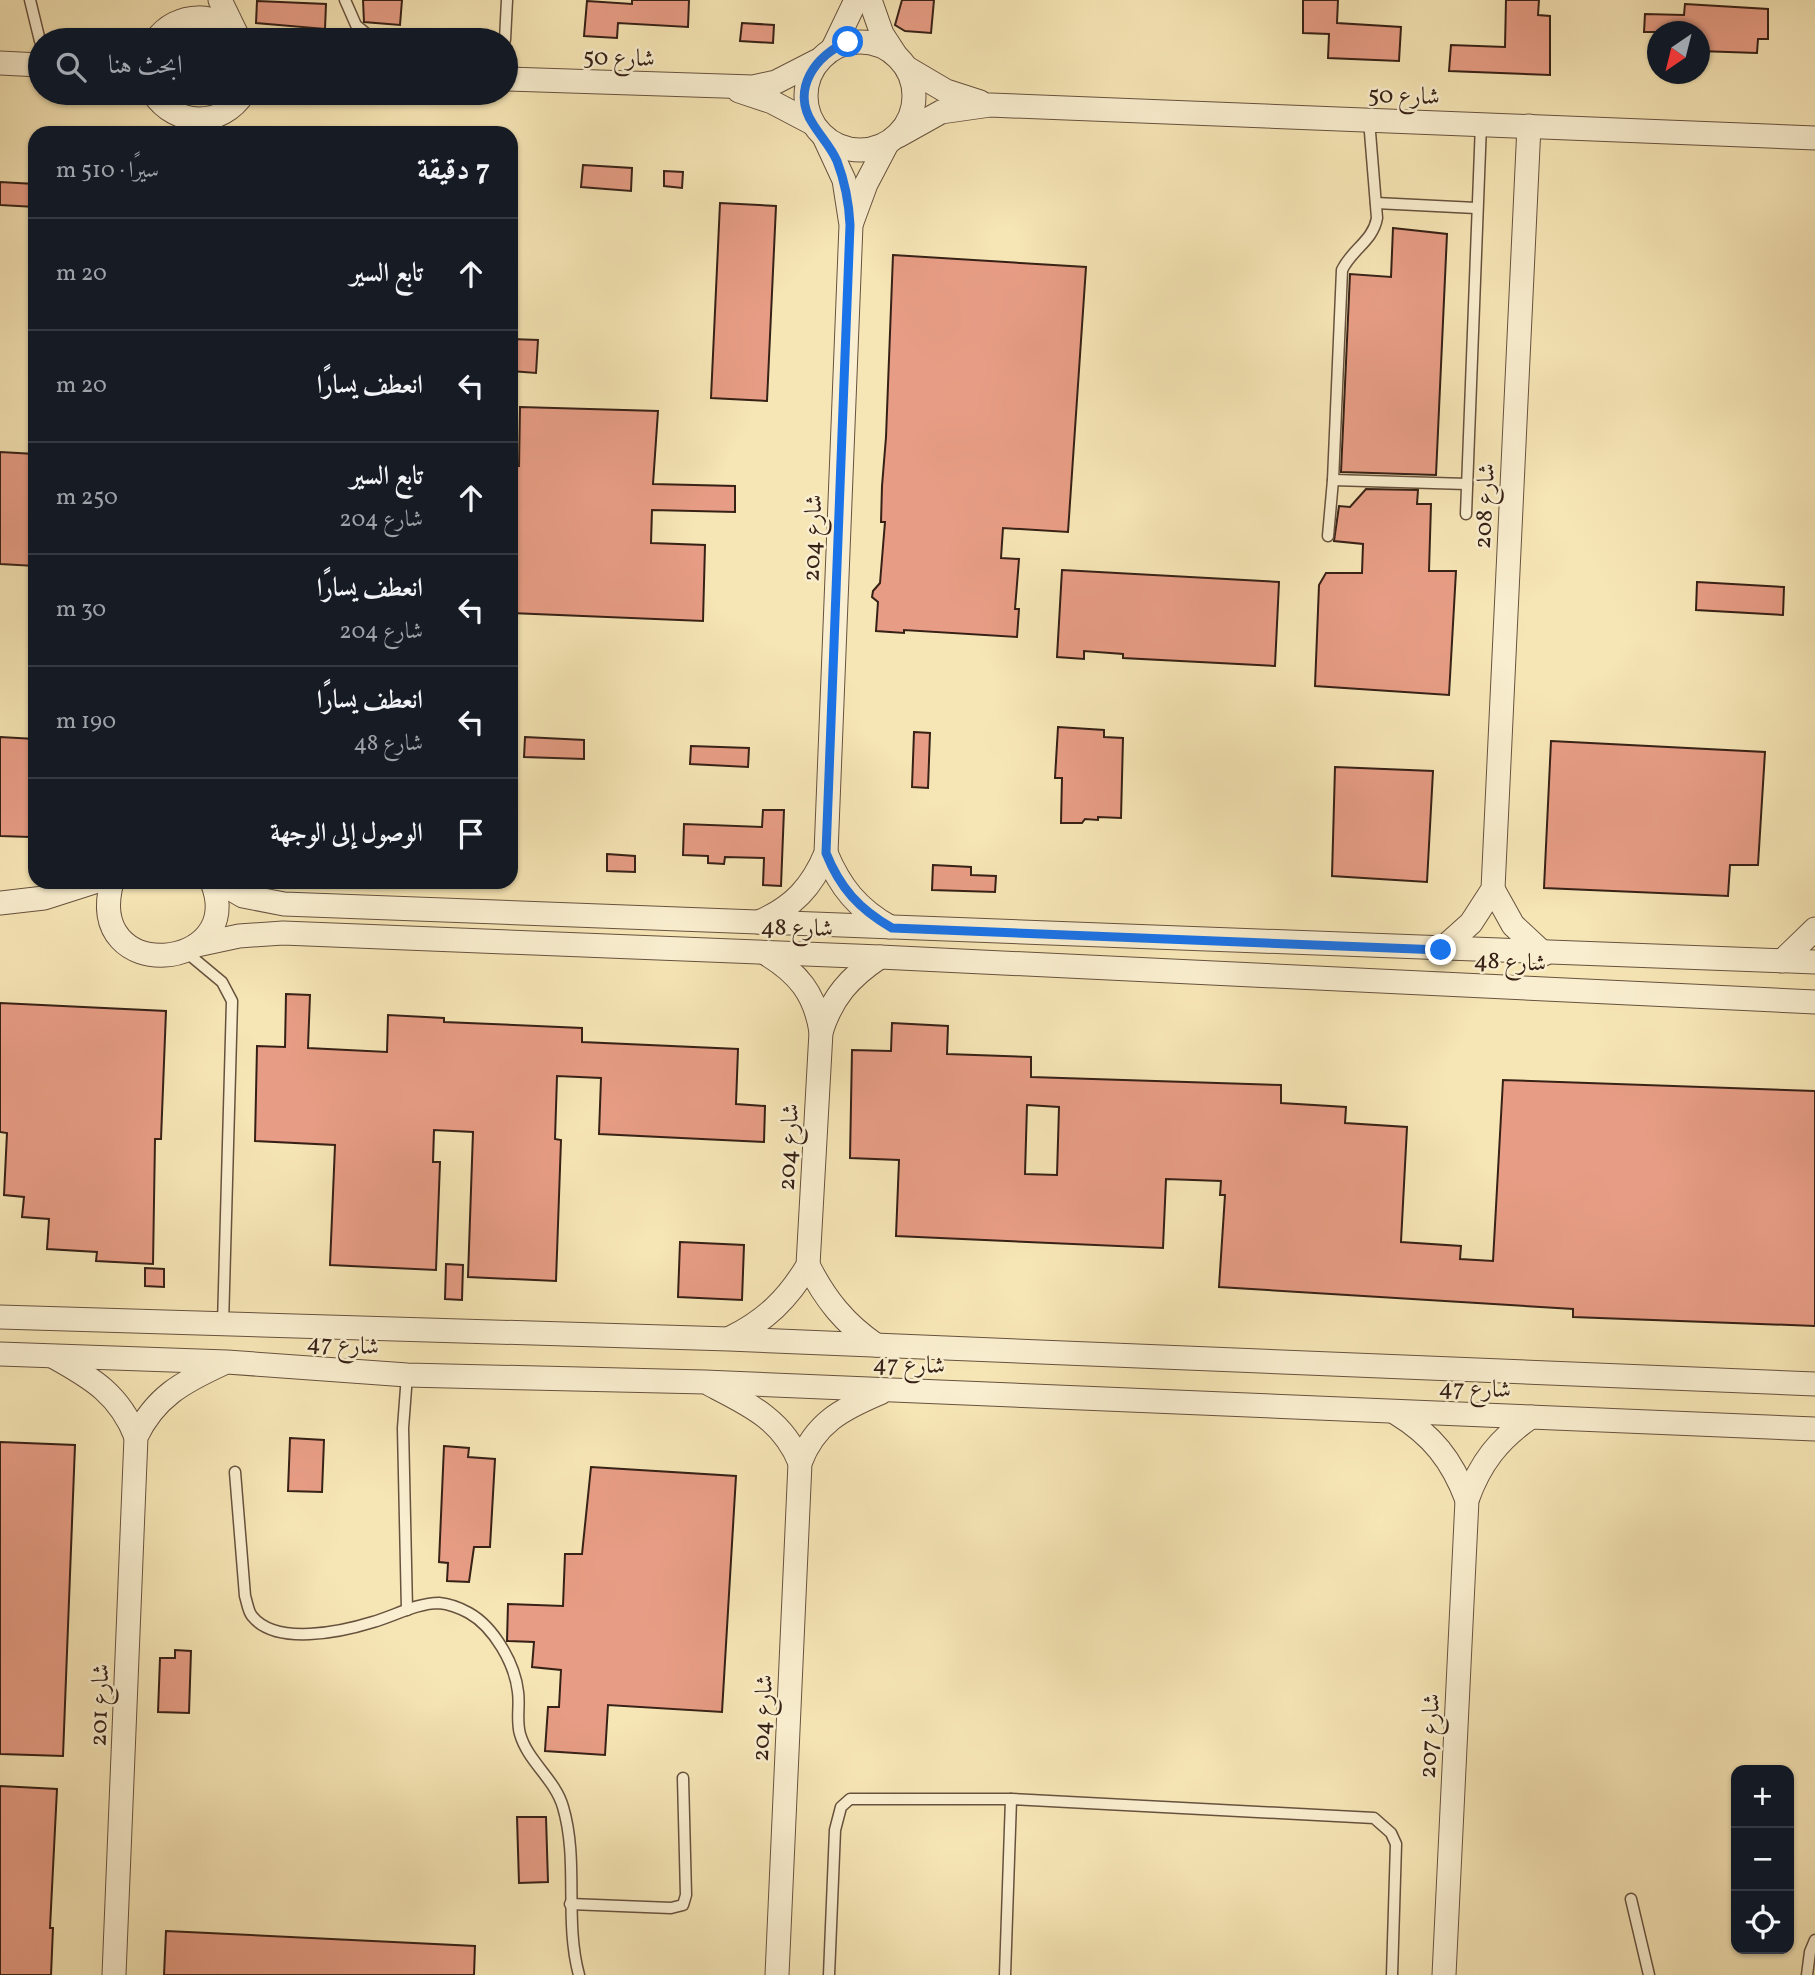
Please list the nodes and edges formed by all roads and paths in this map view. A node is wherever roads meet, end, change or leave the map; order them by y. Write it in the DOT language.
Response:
graph roads {
  1 [pos="30,0"];
  2 [pos="184,0"];
  3 [pos="220,0"];
  4 [pos="345,0"];
  5 [pos="507,0"];
  6 [pos="856,0"];
  7 [pos="870,0"];
  8 [pos="37,28"];
  9 [pos="166,28"];
  10 [pos="174,28"];
  11 [pos="229,28"];
  12 [pos="235,28"];
  13 [pos="360,28"];
  14 [pos="506,28"];
  15 [pos="825,55"];
  16 [pos="901,61"];
  17 [pos="0,63"];
  18 [pos="28,64"];
  19 [pos="518,79"];
  20 [pos="730,88"];
  21 [pos="160,105"];
  22 [pos="166,105"];
  23 [pos="990,105"];
  24 [pos="230,111"];
  25 [pos="1369,120"];
  26 [pos="1481,124"];
  27 [pos="171,126"];
  28 [pos="1529,126"];
  29 [pos="819,131"];
  30 [pos="1815,138"];
  31 [pos="892,140"];
  32 [pos="1376,203"];
  33 [pos="1476,208"];
  34 [pos="850,225"];
  35 [pos="1333,480"];
  36 [pos="1468,484"];
  37 [pos="1466,514"];
  38 [pos="1328,536"];
  39 [pos="826,853"];
  40 [pos="72,889"];
  41 [pos="111,889"];
  42 [pos="213,889"];
  43 [pos="231,889"];
  44 [pos="1493,889"];
  45 [pos="0,903"];
  46 [pos="757,923"];
  47 [pos="892,928"];
  48 [pos="1815,929"];
  49 [pos="192,948"];
  50 [pos="1441,950"];
  51 [pos="762,952"];
  52 [pos="1544,954"];
  53 [pos="880,957"];
  54 [pos="1782,961"];
  55 [pos="1815,962"];
  56 [pos="1815,1002"];
  57 [pos="821,1032"];
  58 [pos="808,1265"];
  59 [pos="0,1317"];
  60 [pos="223,1324"];
  61 [pos="729,1339"];
  62 [pos="876,1345"];
  63 [pos="0,1354"];
  64 [pos="48,1354"];
  65 [pos="227,1362"];
  66 [pos="407,1375"];
  67 [pos="705,1382"];
  68 [pos="1815,1384"];
  69 [pos="887,1390"];
  70 [pos="1392,1411"];
  71 [pos="1531,1417"];
  72 [pos="1815,1429"];
  73 [pos="136,1437"];
  74 [pos="800,1463"];
  75 [pos="235,1472"];
  76 [pos="1467,1500"];
  77 [pos="407,1610"];
  78 [pos="683,1778"];
  79 [pos="1011,1799"];
  80 [pos="1631,1899"];
  81 [pos="570,1904"];
  82 [pos="1815,1940"];
  83 [pos="114,1975"];
  84 [pos="579,1975"];
  85 [pos="777,1975"];
  86 [pos="828,1975"];
  87 [pos="1005,1975"];
  88 [pos="1392,1975"];
  89 [pos="1444,1975"];
  90 [pos="1649,1975"];
  91 [pos="1807,1975"];
  1 -- 8 [label="lane"];
  2 -- 9 [label="street"];
  3 -- 12 [label="street"];
  4 -- 13 [label="lane"];
  5 -- 14 [label="lane"];
  6 -- 15 [label="street"];
  7 -- 16 [label="street"];
  10 -- 11 [label="street"];
  15 -- 16 [label="street"];
  15 -- 20 [label="street, شارع 50"];
  15 -- 29 [label="street"];
  16 -- 23 [label="street, شارع 50"];
  16 -- 31 [label="street"];
  17 -- 18 [label="street"];
  19 -- 20 [label="street, شارع 50"];
  20 -- 29 [label="street, شارع 50"];
  21 -- 27 [label="street"];
  22 -- 24 [label="street"];
  23 -- 25 [label="street, شارع 50"];
  23 -- 31 [label="street, شارع 50"];
  25 -- 26 [label="street, شارع 50"];
  25 -- 32 [label="lane"];
  26 -- 28 [label="street, شارع 50"];
  26 -- 33 [label="lane"];
  28 -- 30 [label="street, شارع 50"];
  28 -- 44 [label="street, شارع 208"];
  29 -- 31 [label="street"];
  29 -- 34 [label="street, شارع 204"];
  31 -- 34 [label="street, شارع 204"];
  32 -- 33 [label="lane"];
  32 -- 35 [label="lane"];
  33 -- 36 [label="lane"];
  34 -- 39 [label="street, شارع 204"];
  35 -- 36 [label="lane"];
  35 -- 38 [label="lane"];
  36 -- 37 [label="lane"];
  39 -- 46 [label="street, شارع 204"];
  39 -- 47 [label="street, شارع 204"];
  40 -- 45 [label="street"];
  41 -- 49 [label="street, شارع 48"];
  42 -- 49 [label="street"];
  43 -- 46 [label="street, شارع 48"];
  44 -- 50 [label="street"];
  44 -- 52 [label="street"];
  46 -- 47 [label="street, شارع 48"];
  47 -- 50 [label="street, شارع 48"];
  48 -- 54 [label="street"];
  49 -- 51 [label="street, شارع 48"];
  49 -- 60 [label="lane"];
  50 -- 52 [label="street, شارع 48"];
  51 -- 53 [label="street, شارع 48"];
  51 -- 57 [label="street, شارع 204"];
  52 -- 54 [label="street, شارع 48"];
  53 -- 56 [label="street, شارع 48"];
  53 -- 57 [label="street, شارع 204"];
  54 -- 55 [label="street, شارع 48"];
  57 -- 58 [label="street, شارع 204"];
  58 -- 61 [label="street, شارع 204"];
  58 -- 62 [label="street"];
  59 -- 60 [label="street, شارع 47"];
  60 -- 61 [label="street, شارع 47"];
  61 -- 62 [label="street, شارع 47"];
  62 -- 68 [label="street, شارع 47"];
  63 -- 64 [label="street, شارع 47"];
  64 -- 65 [label="street, شارع 47"];
  64 -- 73 [label="street, شارع 201"];
  65 -- 66 [label="street, شارع 47"];
  65 -- 73 [label="street, شارع 201"];
  66 -- 67 [label="street, شارع 47"];
  66 -- 77 [label="lane"];
  67 -- 69 [label="street, شارع 47"];
  67 -- 74 [label="street"];
  69 -- 70 [label="street, شارع 47"];
  69 -- 74 [label="street, شارع 204"];
  70 -- 71 [label="street, شارع 47"];
  70 -- 76 [label="street, شارع 207"];
  71 -- 72 [label="street, شارع 47"];
  71 -- 76 [label="street, شارع 207"];
  73 -- 83 [label="street, شارع 201"];
  74 -- 85 [label="street, شارع 204"];
  75 -- 77 [label="lane"];
  76 -- 89 [label="street, شارع 207"];
  77 -- 81 [label="lane"];
  78 -- 81 [label="lane"];
  79 -- 86 [label="lane"];
  79 -- 87 [label="lane"];
  79 -- 88 [label="lane"];
  80 -- 90 [label="lane"];
  81 -- 84 [label="lane"];
  82 -- 91 [label="lane"];
}
